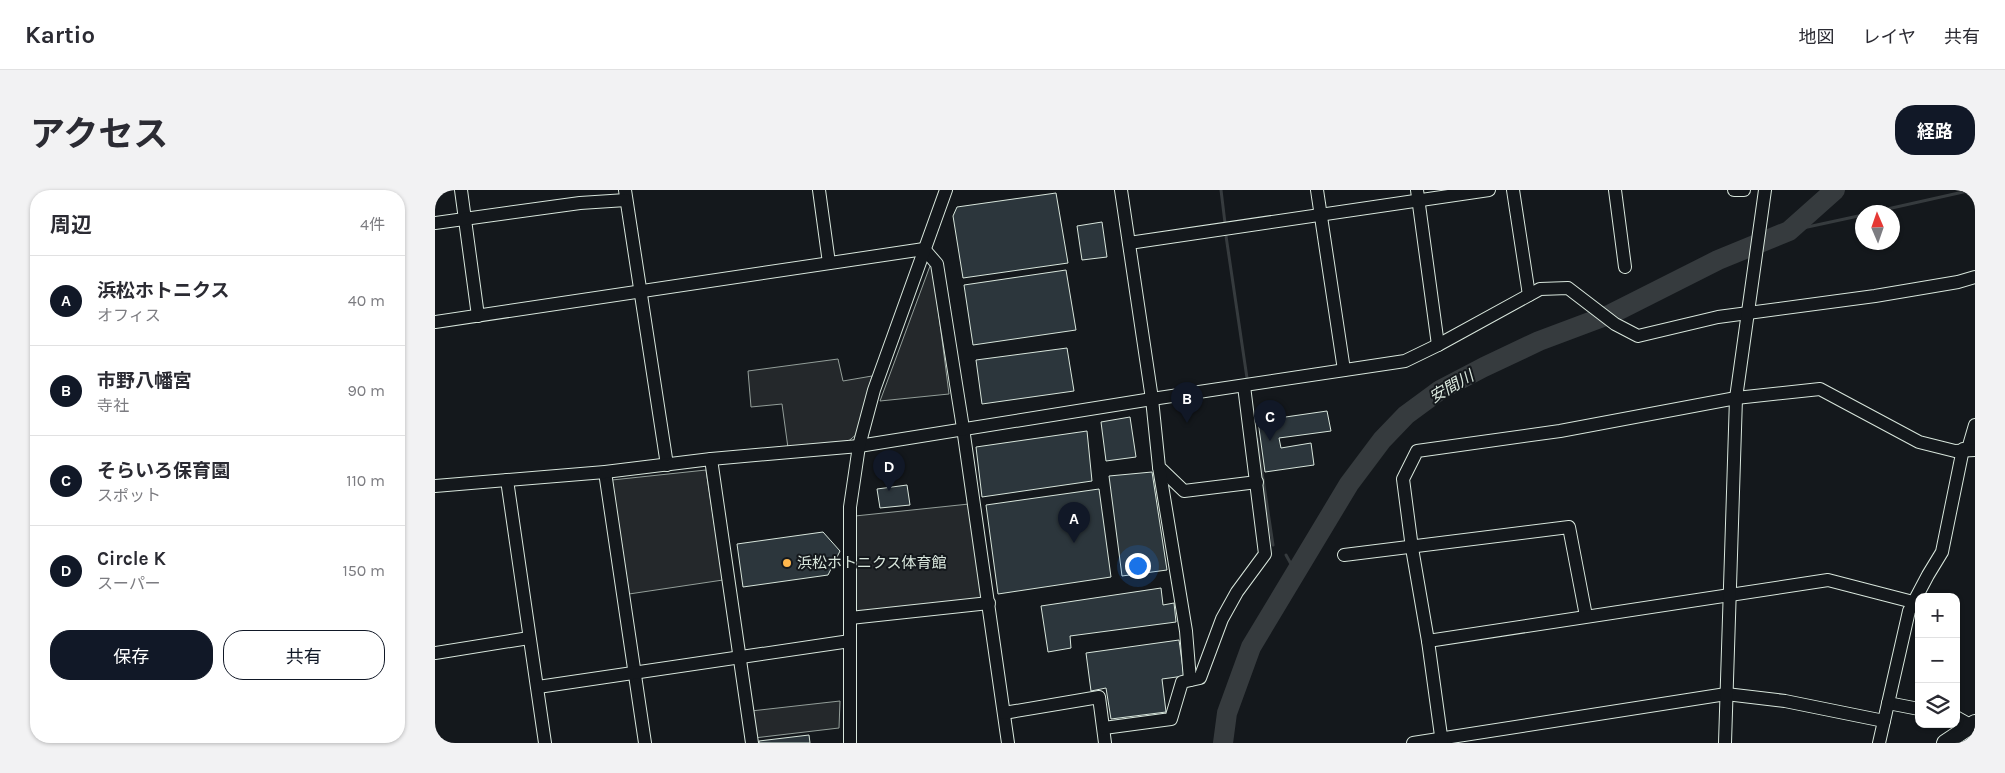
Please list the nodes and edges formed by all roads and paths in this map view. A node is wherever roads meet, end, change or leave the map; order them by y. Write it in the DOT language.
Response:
graph roads {
  1 [pos="461,190"];
  2 [pos="819,190"];
  3 [pos="946,190"];
  4 [pos="1121,190"];
  5 [pos="1317,190"];
  6 [pos="1489,190"];
  7 [pos="1513,190"];
  8 [pos="1615,190"];
  9 [pos="1734,190"];
  10 [pos="1743,190"];
  11 [pos="1765,190"];
  12 [pos="625,195"];
  13 [pos="1417,195"];
  14 [pos="1321,215"];
  15 [pos="465,219"];
  16 [pos="435,224"];
  17 [pos="1129,243"];
  18 [pos="924,249"];
  19 [pos="829,263"];
  20 [pos="1625,267"];
  21 [pos="1975,277"];
  22 [pos="642,291"];
  23 [pos="1529,295"];
  24 [pos="1747,313"];
  25 [pos="478,316"];
  26 [pos="435,322"];
  27 [pos="1439,345"];
  28 [pos="1344,370"];
  29 [pos="1244,386"];
  30 [pos="1736,398"];
  31 [pos="1152,399"];
  32 [pos="1975,425"];
  33 [pos="963,428"];
  34 [pos="859,446"];
  35 [pos="1969,450"];
  36 [pos="711,459"];
  37 [pos="667,464"];
  38 [pos="1159,467"];
  39 [pos="605,472"];
  40 [pos="507,480"];
  41 [pos="1257,482"];
  42 [pos="435,486"];
  43 [pos="1411,548"];
  44 [pos="1344,555"];
  45 [pos="1730,595"];
  46 [pos="1913,602"];
  47 [pos="989,603"];
  48 [pos="1585,616"];
  49 [pos="850,618"];
  50 [pos="529,638"];
  51 [pos="850,641"];
  52 [pos="1428,641"];
  53 [pos="435,652"];
  54 [pos="739,658"];
  55 [pos="635,674"];
  56 [pos="1190,680"];
  57 [pos="538,687"];
  58 [pos="1726,694"];
  59 [pos="1888,703"];
  60 [pos="1915,708"];
  61 [pos="1004,713"];
  62 [pos="1960,719"];
  63 [pos="1884,721"];
  64 [pos="1973,725"];
  65 [pos="1103,728"];
  66 [pos="1442,741"];
  67 [pos="545,743"];
  68 [pos="645,743"];
  69 [pos="752,743"];
  70 [pos="849,743"];
  71 [pos="1008,743"];
  72 [pos="1105,743"];
  73 [pos="1413,743"];
  74 [pos="1725,743"];
  75 [pos="1879,743"];
  76 [pos="1945,743"];
  1 -- 15 [label="street"];
  2 -- 19 [label="street"];
  3 -- 18 [label="street"];
  4 -- 17 [label="street"];
  5 -- 14 [label="street"];
  6 -- 13 [label="street"];
  7 -- 23 [label="street"];
  8 -- 20 [label="street"];
  9 -- 10 [label="street"];
  11 -- 24 [label="street"];
  12 -- 15 [label="street"];
  12 -- 22 [label="street"];
  13 -- 14 [label="street"];
  13 -- 27 [label="street"];
  14 -- 17 [label="street"];
  14 -- 28 [label="street"];
  15 -- 16 [label="street"];
  15 -- 25 [label="street"];
  17 -- 31 [label="street"];
  18 -- 19 [label="street"];
  18 -- 33 [label="street"];
  18 -- 34 [label="street"];
  19 -- 22 [label="street"];
  21 -- 24 [label="street"];
  22 -- 25 [label="street"];
  22 -- 37 [label="street"];
  23 -- 24 [label="street"];
  23 -- 27 [label="street"];
  24 -- 30 [label="street"];
  25 -- 26 [label="street"];
  27 -- 28 [label="street"];
  28 -- 29 [label="street"];
  29 -- 31 [label="street"];
  29 -- 41 [label="street"];
  30 -- 35 [label="street"];
  30 -- 43 [label="street"];
  30 -- 45 [label="street"];
  31 -- 33 [label="street"];
  31 -- 38 [label="street"];
  32 -- 35 [label="street"];
  33 -- 34 [label="street"];
  33 -- 47 [label="street"];
  34 -- 36 [label="street"];
  34 -- 49 [label="street"];
  35 -- 46 [label="street"];
  36 -- 37 [label="street"];
  36 -- 54 [label="street"];
  37 -- 39 [label="street"];
  38 -- 41 [label="street"];
  38 -- 56 [label="street"];
  39 -- 40 [label="street"];
  39 -- 55 [label="street"];
  40 -- 42 [label="street"];
  40 -- 50 [label="street"];
  41 -- 56 [label="street"];
  43 -- 44 [label="street"];
  43 -- 48 [label="street"];
  43 -- 52 [label="street"];
  45 -- 46 [label="street"];
  45 -- 48 [label="street"];
  45 -- 58 [label="street"];
  46 -- 59 [label="street"];
  47 -- 49 [label="street"];
  47 -- 61 [label="street"];
  48 -- 52 [label="street"];
  49 -- 51 [label="street"];
  50 -- 53 [label="street"];
  50 -- 57 [label="street"];
  51 -- 54 [label="street"];
  51 -- 70 [label="street"];
  52 -- 66 [label="street"];
  54 -- 55 [label="street"];
  54 -- 69 [label="street"];
  55 -- 57 [label="street"];
  55 -- 68 [label="street"];
  56 -- 65 [label="street"];
  57 -- 67 [label="street"];
  58 -- 63 [label="street"];
  58 -- 66 [label="street"];
  58 -- 74 [label="street"];
  59 -- 60 [label="street"];
  59 -- 63 [label="street"];
  61 -- 65 [label="street"];
  61 -- 71 [label="street"];
  62 -- 64 [label="street"];
  63 -- 75 [label="street"];
  64 -- 76 [label="main road"];
  65 -- 72 [label="street"];
  66 -- 73 [label="street"];
}
